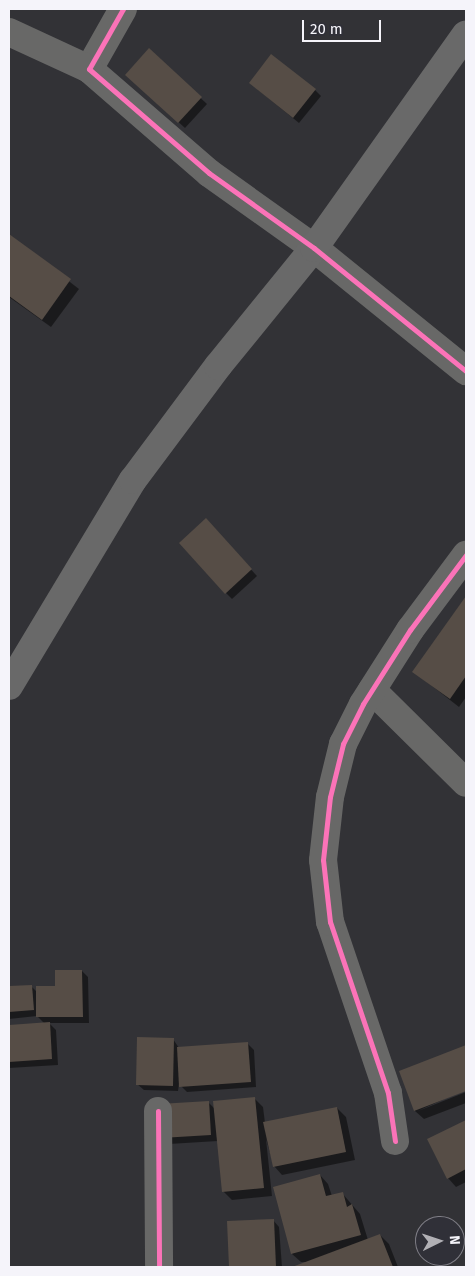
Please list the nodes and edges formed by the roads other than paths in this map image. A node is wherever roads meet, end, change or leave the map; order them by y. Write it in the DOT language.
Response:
graph roads {
  1 [pos="123,9"];
  2 [pos="9,32"];
  3 [pos="466,34"];
  4 [pos="89,69"];
  5 [pos="314,248"];
  6 [pos="466,371"];
  7 [pos="466,555"];
  8 [pos="9,686"];
  9 [pos="372,690"];
  10 [pos="466,783"];
  11 [pos="158,1111"];
  12 [pos="395,1141"];
  13 [pos="159,1267"];
  1 -- 4 [label="street"];
  2 -- 4 [label="street"];
  3 -- 5 [label="main road"];
  4 -- 5 [label="street"];
  5 -- 6 [label="street"];
  5 -- 8 [label="main road"];
  7 -- 9 [label="street"];
  9 -- 10 [label="street"];
  9 -- 12 [label="street"];
  11 -- 13 [label="street"];
}
